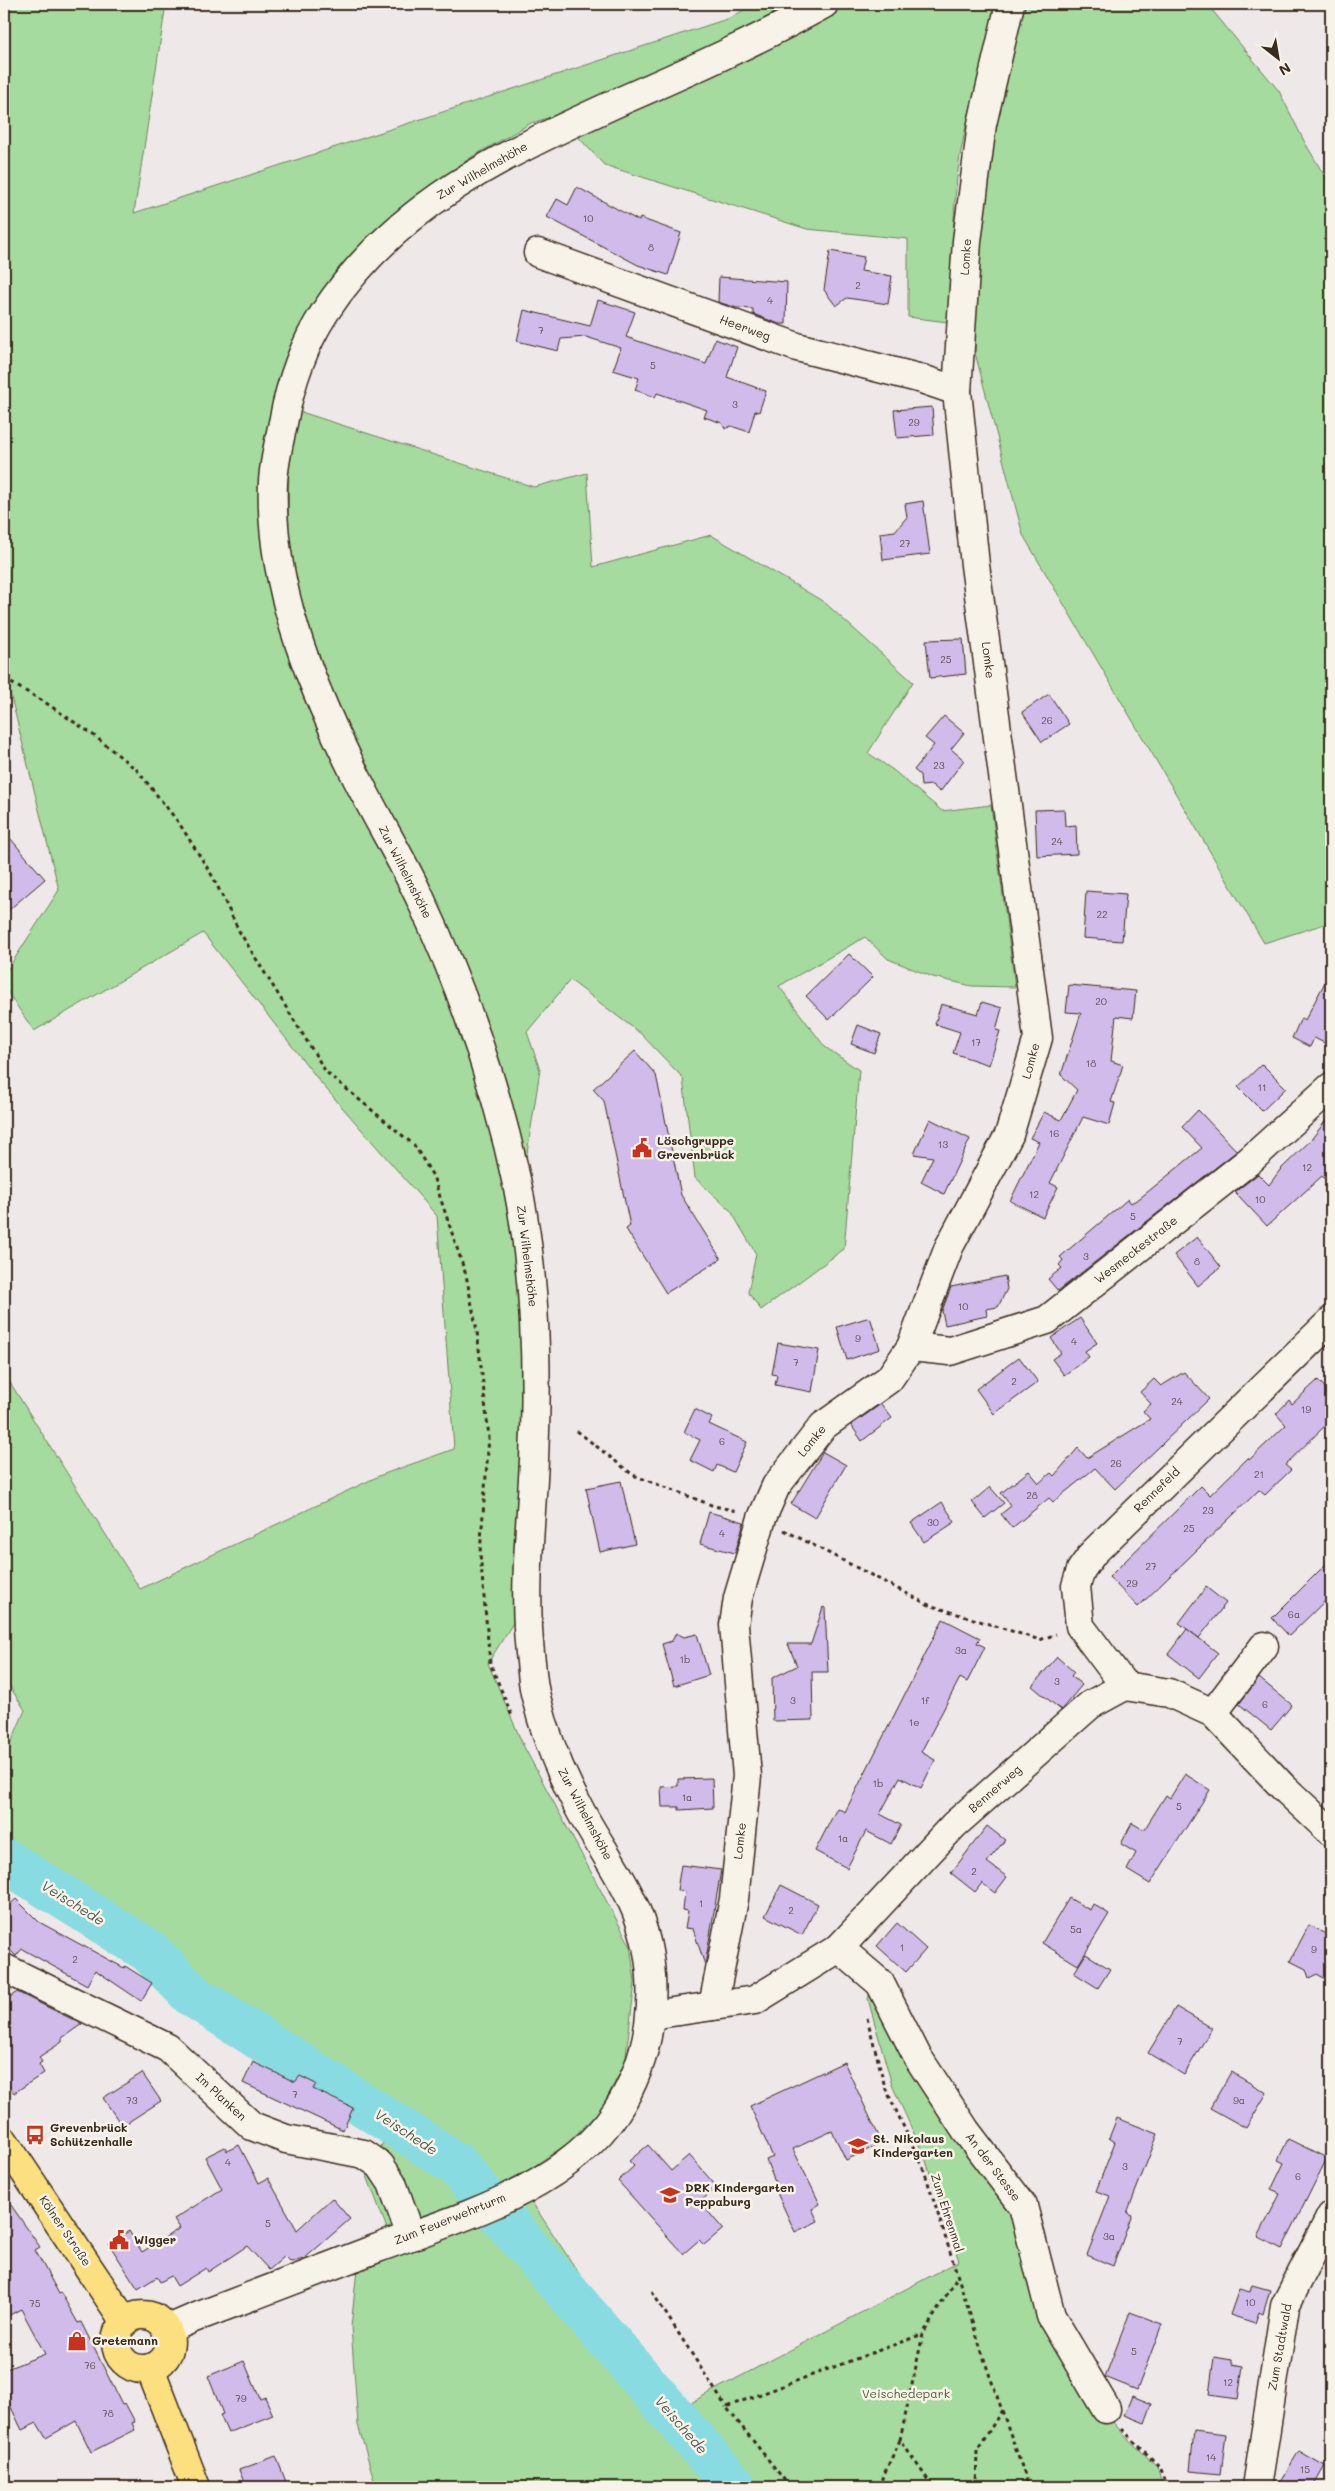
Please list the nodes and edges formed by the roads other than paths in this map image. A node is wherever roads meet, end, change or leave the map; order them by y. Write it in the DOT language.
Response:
graph roads {
  1 [pos="824,4"];
  2 [pos="1010,4"];
  3 [pos="538,253"];
  4 [pos="957,391"];
  5 [pos="1331,1087"];
  6 [pos="1331,1321"];
  7 [pos="911,1348"];
  8 [pos="1264,1646"];
  9 [pos="1125,1686"];
  10 [pos="1213,1713"];
  11 [pos="1331,1832"];
  12 [pos="839,1948"];
  13 [pos="4,1968"];
  14 [pos="713,2006"];
  15 [pos="652,2015"];
  16 [pos="4,2141"];
  17 [pos="1331,2216"];
  18 [pos="411,2236"];
  19 [pos="125,2322"];
  20 [pos="166,2330"];
  21 [pos="150,2368"];
  22 [pos="1106,2409"];
  23 [pos="196,2487"];
  24 [pos="1257,2487"];
  1 -- 15 [label="street, Zur Wilhelmshöhe"];
  2 -- 4 [label="street, Lomke"];
  3 -- 4 [label="street, Heerweg"];
  4 -- 7 [label="street, Lomke"];
  5 -- 7 [label="street, Wesmeckestraße"];
  6 -- 9 [label="street, Rennefeld"];
  7 -- 14 [label="street, Lomke"];
  8 -- 10 [label="street"];
  9 -- 10 [label="street"];
  9 -- 12 [label="street, Bennerweg"];
  10 -- 11 [label="street"];
  12 -- 14 [label="street, Bennerweg"];
  12 -- 22 [label="street, An der Stesse"];
  13 -- 18 [label="street, Im Planken"];
  14 -- 15 [label="street, Bennerweg"];
  15 -- 18 [label="street, Zum Feuerwehrturm"];
  16 -- 19 [label="main road, Kölner Straße"];
  17 -- 24 [label="street, Zum Stadtwald"];
  18 -- 20 [label="street, Zum Feuerwehrturm"];
  19 -- 20 [label="main road"];
  19 -- 21 [label="main road"];
  20 -- 21 [label="main road"];
  21 -- 23 [label="main road"];
}
